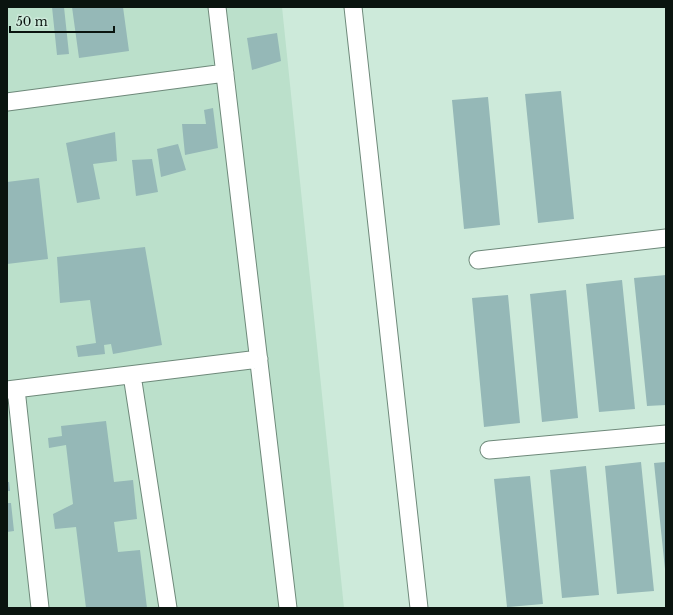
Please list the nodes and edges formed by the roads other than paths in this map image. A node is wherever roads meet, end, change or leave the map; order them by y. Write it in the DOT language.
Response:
graph roads {
  1 [pos="217,7"];
  2 [pos="353,7"];
  3 [pos="225,74"];
  4 [pos="7,102"];
  5 [pos="666,238"];
  6 [pos="478,260"];
  7 [pos="259,359"];
  8 [pos="132,375"];
  9 [pos="12,389"];
  10 [pos="666,434"];
  11 [pos="489,450"];
  12 [pos="40,608"];
  13 [pos="168,608"];
  14 [pos="288,608"];
  15 [pos="419,608"];
  1 -- 3 [label="street"];
  2 -- 15 [label="street"];
  3 -- 4 [label="street"];
  3 -- 7 [label="street"];
  5 -- 6 [label="street"];
  7 -- 8 [label="street"];
  7 -- 14 [label="street"];
  8 -- 9 [label="street"];
  8 -- 13 [label="street"];
  9 -- 12 [label="street"];
  10 -- 11 [label="street"];
}
